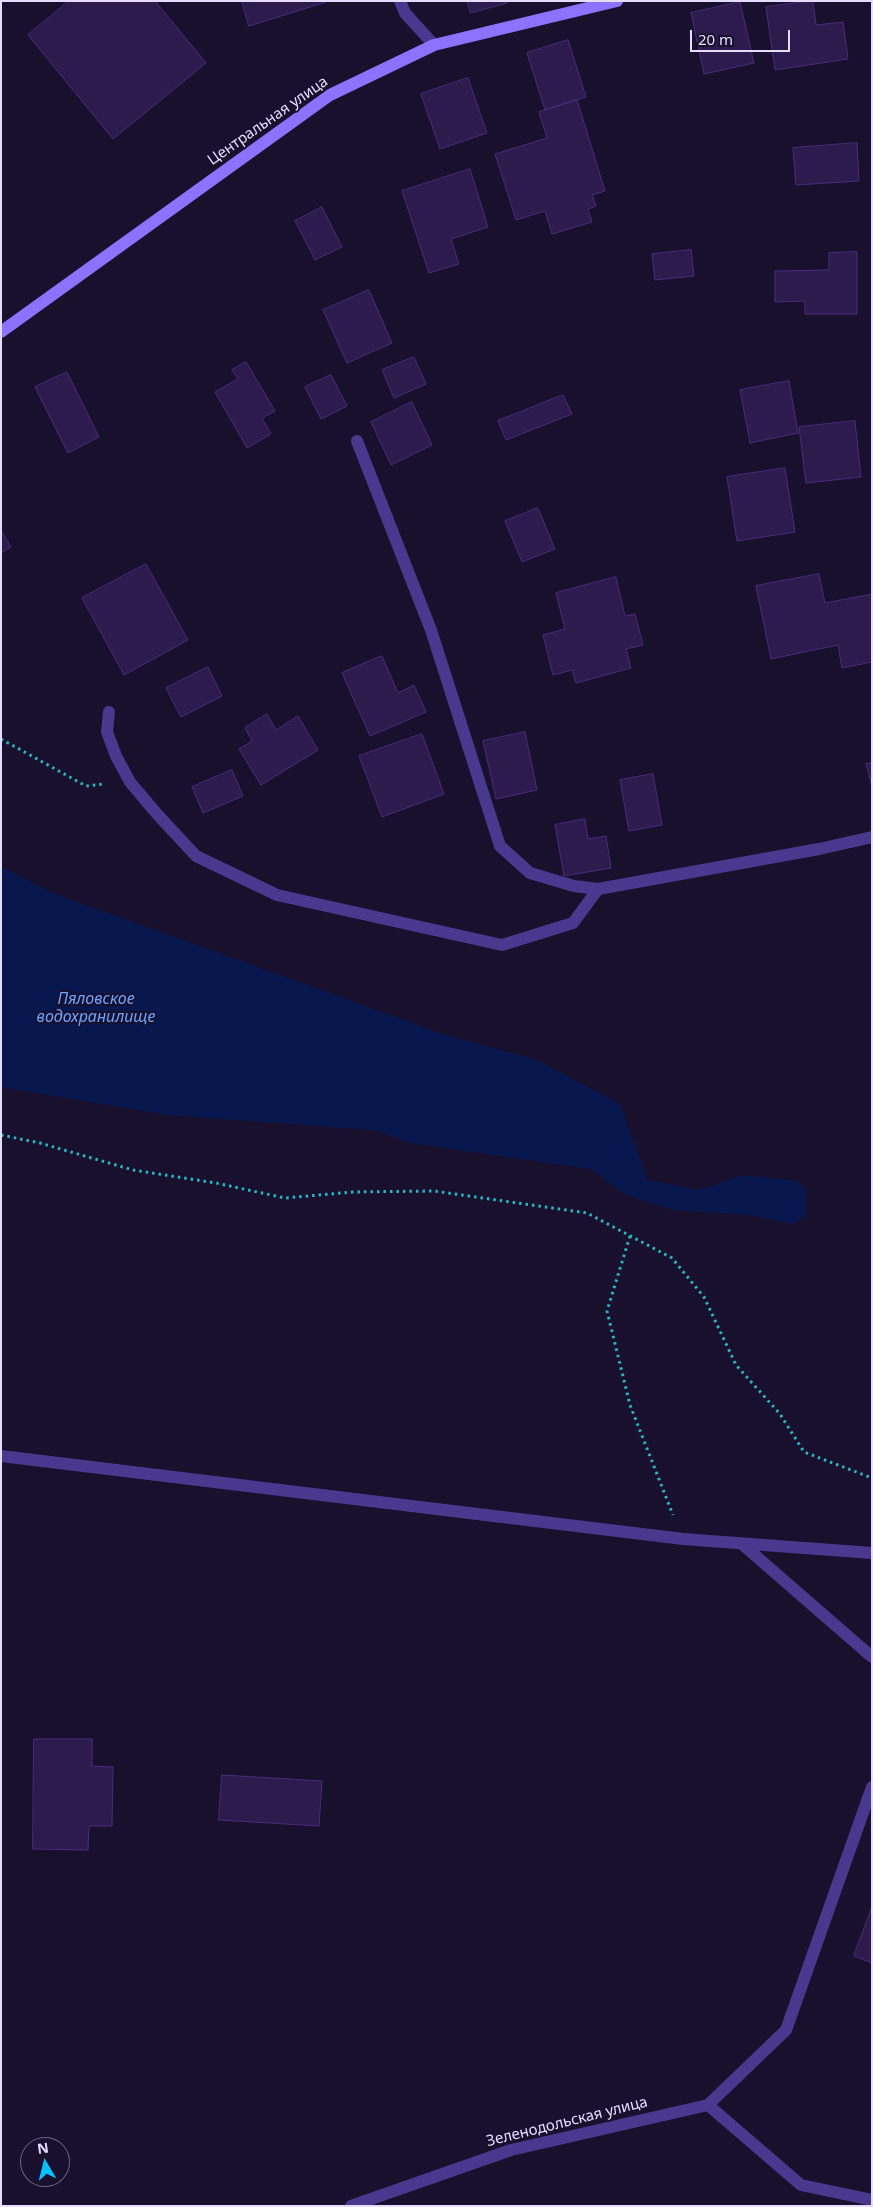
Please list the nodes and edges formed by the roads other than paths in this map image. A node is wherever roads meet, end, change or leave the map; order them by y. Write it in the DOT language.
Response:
graph roads {
  1 [pos="400,1"];
  2 [pos="617,1"];
  3 [pos="434,45"];
  4 [pos="1,332"];
  5 [pos="357,441"];
  6 [pos="109,712"];
  7 [pos="872,837"];
  8 [pos="598,889"];
  9 [pos="1,1456"];
  10 [pos="742,1544"];
  11 [pos="872,1553"];
  12 [pos="872,1657"];
  13 [pos="872,1787"];
  14 [pos="708,2105"];
  15 [pos="872,2200"];
  16 [pos="351,2206"];
  1 -- 3 [label="lane"];
  2 -- 3 [label="street, Центральная улица"];
  3 -- 4 [label="street, Центральная улица"];
  5 -- 8 [label="lane"];
  6 -- 8 [label="lane"];
  7 -- 8 [label="lane"];
  9 -- 10 [label="lane"];
  10 -- 11 [label="lane"];
  10 -- 12 [label="lane"];
  13 -- 14 [label="lane"];
  14 -- 15 [label="lane"];
  14 -- 16 [label="lane, Зеленодольская улица"];
}
